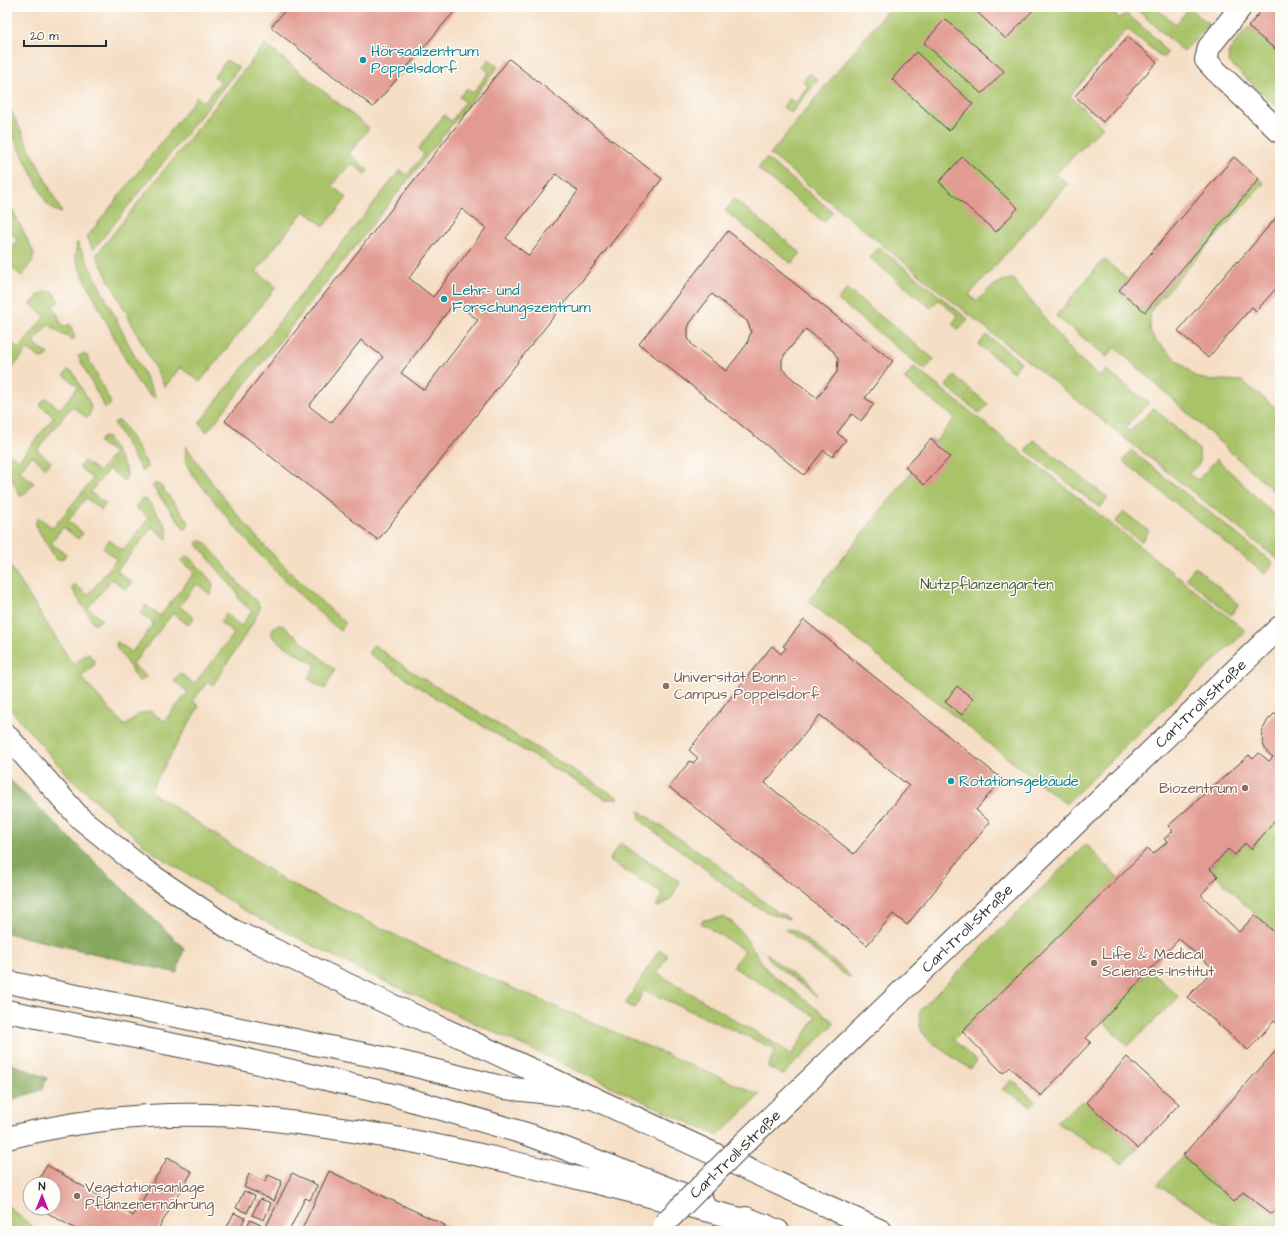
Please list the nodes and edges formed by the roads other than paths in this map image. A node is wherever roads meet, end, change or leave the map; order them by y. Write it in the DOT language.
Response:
graph roads {
  1 [pos="1241,7"];
  2 [pos="1280,132"];
  3 [pos="1280,626"];
  4 [pos="7,736"];
  5 [pos="7,982"];
  6 [pos="7,1012"];
  7 [pos="594,1098"];
  8 [pos="7,1138"];
  9 [pos="660,1227"];
  10 [pos="771,1228"];
  11 [pos="881,1231"];
  1 -- 2 [label="main road"];
  3 -- 9 [label="main road, Carl-Troll-Straße, bridge"];
  4 -- 7 [label="main road"];
  5 -- 7 [label="main road"];
  6 -- 10 [label="main road"];
  7 -- 11 [label="main road"];
  8 -- 10 [label="main road"];
}
